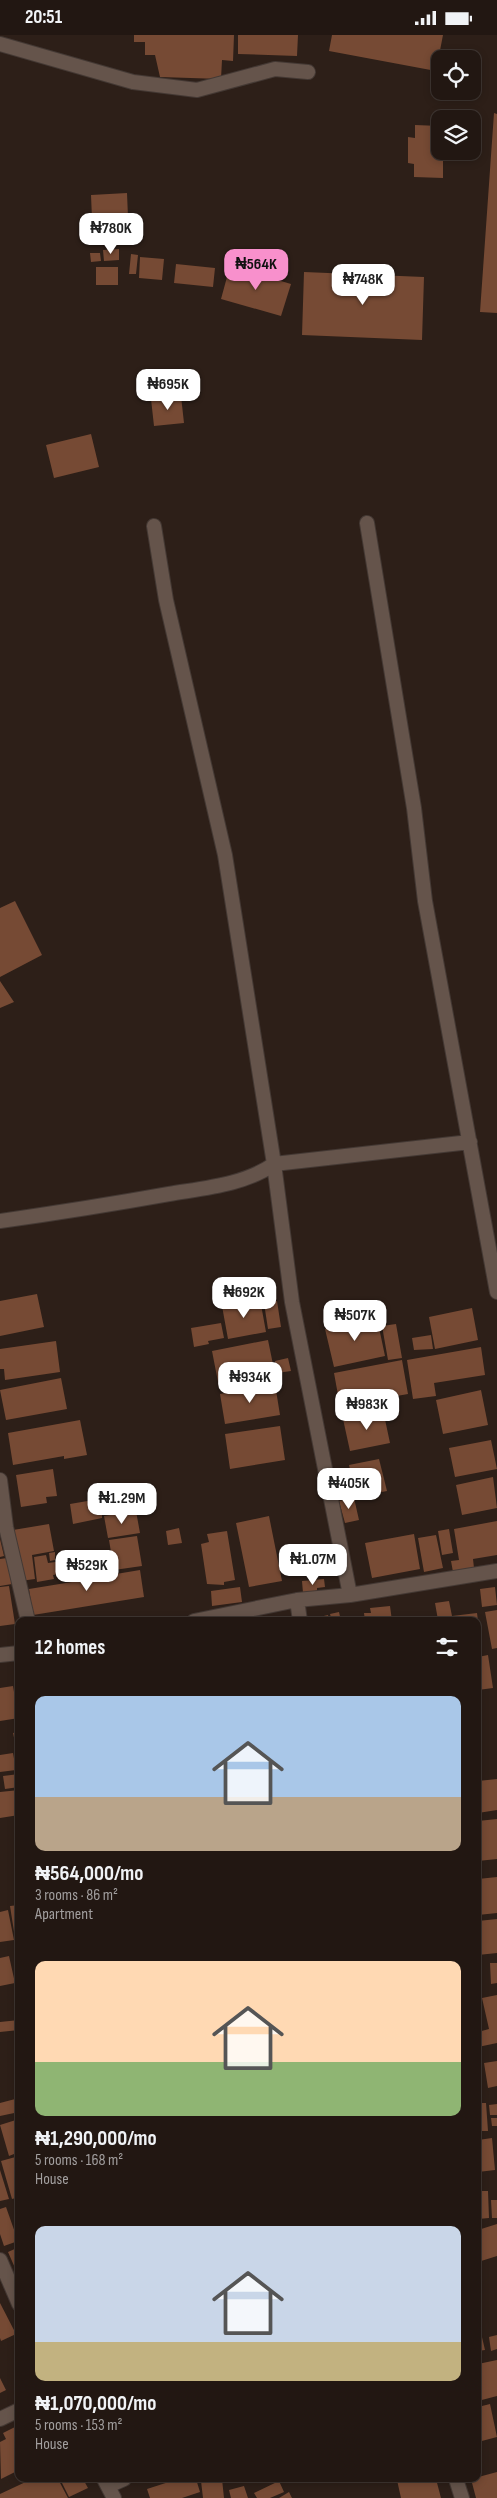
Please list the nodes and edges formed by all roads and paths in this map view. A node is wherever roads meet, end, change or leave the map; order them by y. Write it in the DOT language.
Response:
graph roads {
  1 [pos="0,44"];
  2 [pos="308,72"];
  3 [pos="367,523"];
  4 [pos="154,526"];
  5 [pos="470,1142"];
  6 [pos="274,1164"];
  7 [pos="0,1221"];
  8 [pos="497,1292"];
  9 [pos="0,1480"];
  10 [pos="497,1571"];
  11 [pos="350,1595"];
  12 [pos="297,1600"];
  13 [pos="27,1617"];
  14 [pos="214,1617"];
  15 [pos="299,1617"];
  16 [pos="15,1653"];
  17 [pos="0,1655"];
  18 [pos="0,2260"];
  19 [pos="15,2295"];
  20 [pos="15,2412"];
  21 [pos="0,2419"];
  22 [pos="457,2482"];
  23 [pos="462,2498"];
  1 -- 2 [label="street"];
  3 -- 5 [label="street"];
  4 -- 6 [label="street"];
  5 -- 6 [label="street"];
  5 -- 8 [label="street"];
  6 -- 7 [label="street"];
  6 -- 11 [label="street"];
  9 -- 13 [label="street"];
  10 -- 11 [label="street"];
  11 -- 12 [label="street"];
  12 -- 14 [label="street"];
  12 -- 15 [label="street"];
  16 -- 17 [label="street"];
  18 -- 19 [label="street"];
  20 -- 21 [label="street"];
  22 -- 23 [label="street"];
}
